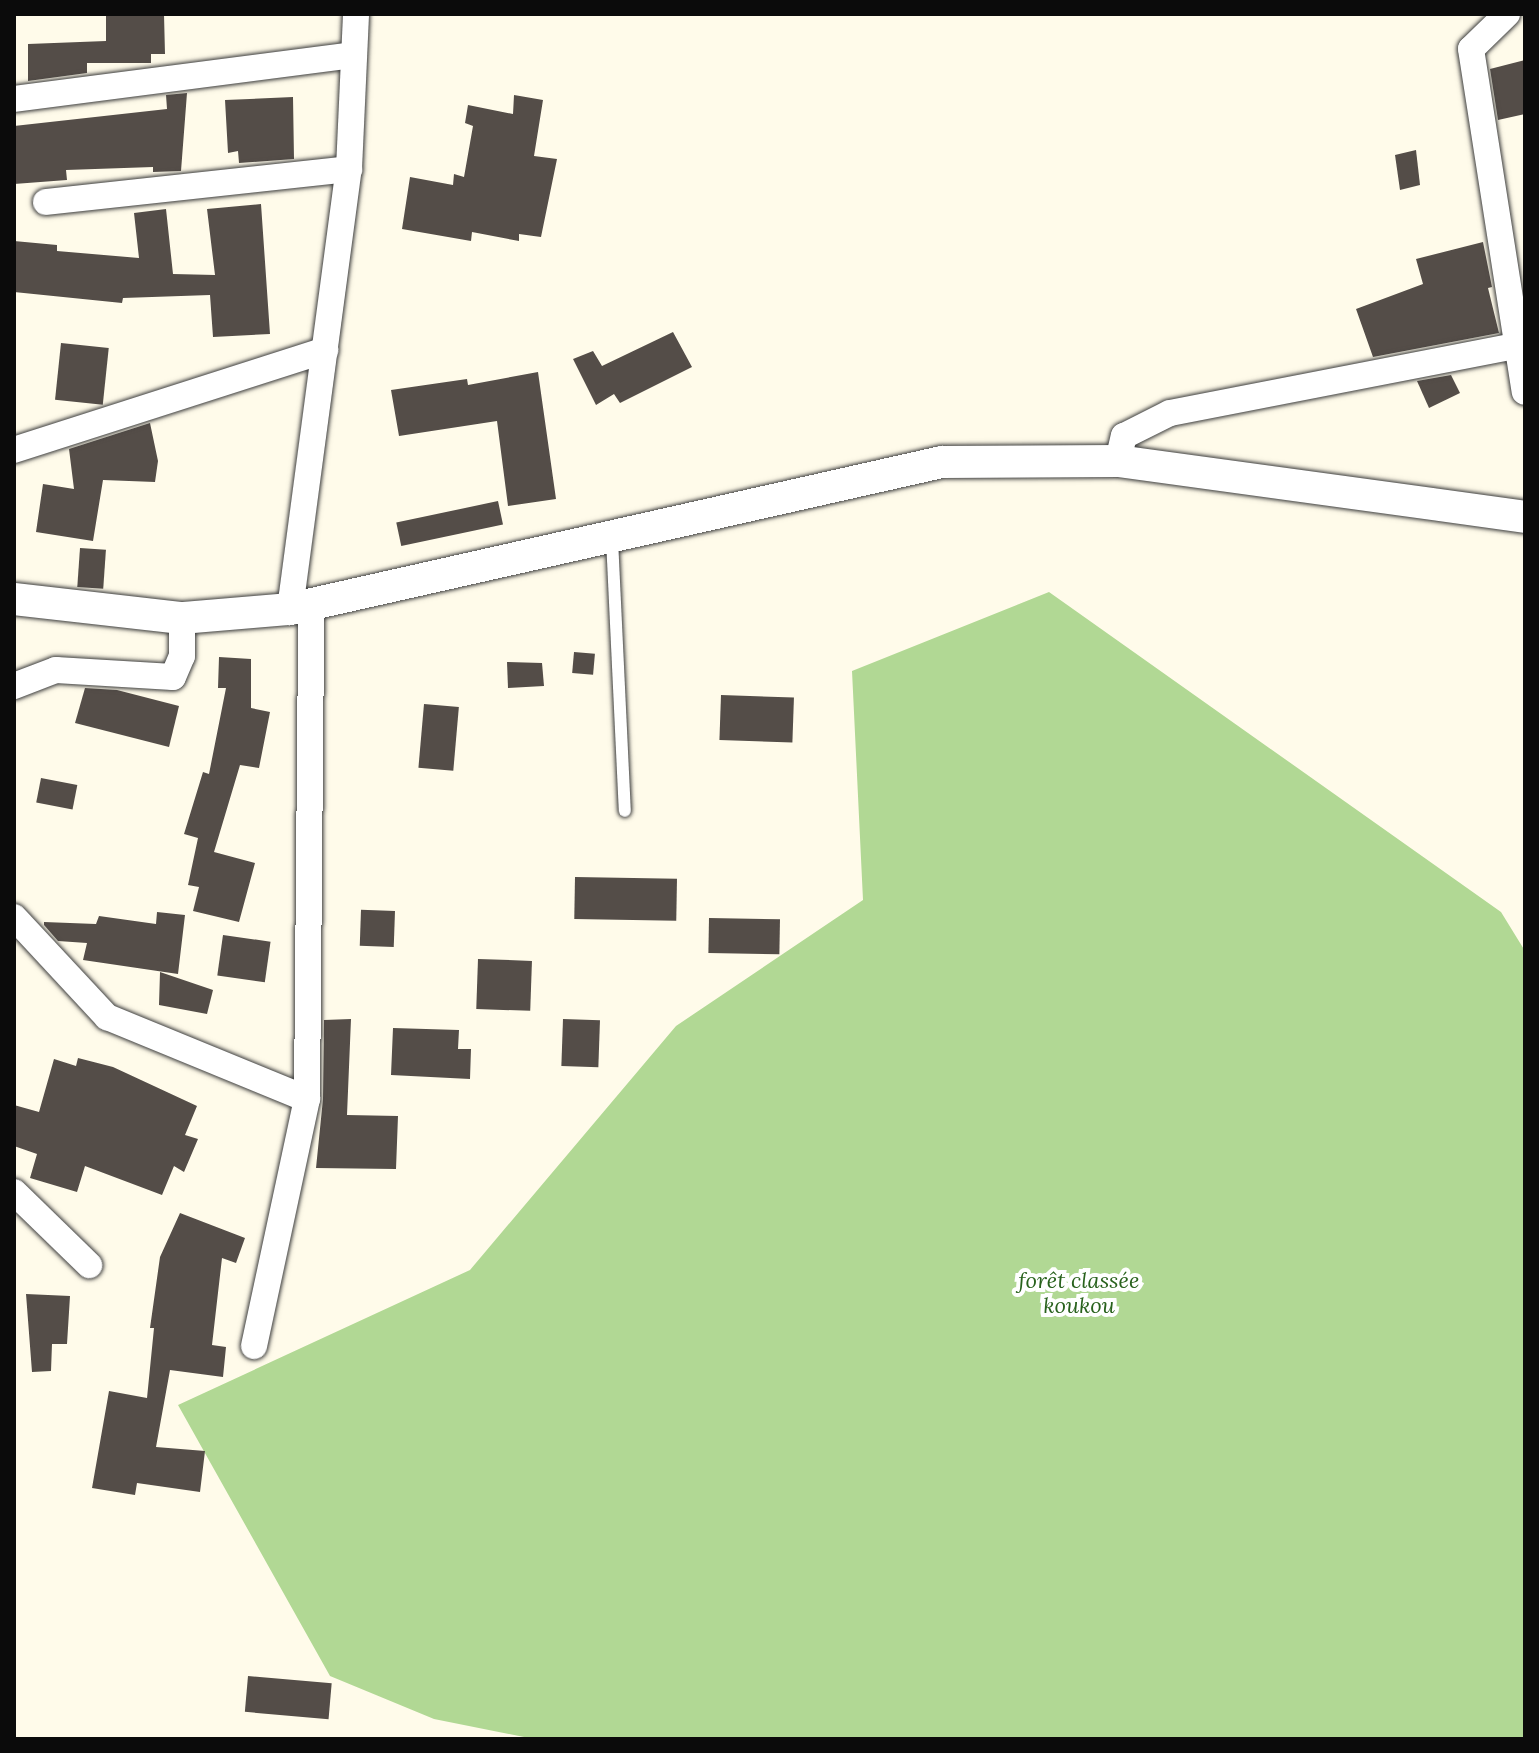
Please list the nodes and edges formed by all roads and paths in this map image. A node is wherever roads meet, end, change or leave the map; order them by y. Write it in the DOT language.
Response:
graph roads {
  1 [pos="356,14"];
  2 [pos="1507,14"];
  3 [pos="351,55"];
  4 [pos="14,99"];
  5 [pos="349,169"];
  6 [pos="46,202"];
  7 [pos="1521,345"];
  8 [pos="325,350"];
  9 [pos="1525,392"];
  10 [pos="14,450"];
  11 [pos="1118,461"];
  12 [pos="1525,517"];
  13 [pos="612,537"];
  14 [pos="14,599"];
  15 [pos="301,607"];
  16 [pos="182,618"];
  17 [pos="14,686"];
  18 [pos="625,811"];
  19 [pos="14,917"];
  20 [pos="307,1099"];
  21 [pos="14,1192"];
  22 [pos="89,1265"];
  23 [pos="254,1346"];
  1 -- 3 [label="street"];
  2 -- 7 [label="street"];
  3 -- 4 [label="street"];
  3 -- 5 [label="street"];
  5 -- 6 [label="street"];
  5 -- 8 [label="street"];
  7 -- 9 [label="street"];
  7 -- 11 [label="street"];
  8 -- 10 [label="street"];
  8 -- 15 [label="street"];
  11 -- 12 [label="street"];
  11 -- 13 [label="street"];
  13 -- 15 [label="street"];
  13 -- 18 [label="lane"];
  14 -- 16 [label="street"];
  15 -- 16 [label="street"];
  15 -- 20 [label="street"];
  16 -- 17 [label="street"];
  19 -- 20 [label="street"];
  20 -- 23 [label="street"];
  21 -- 22 [label="street"];
}
